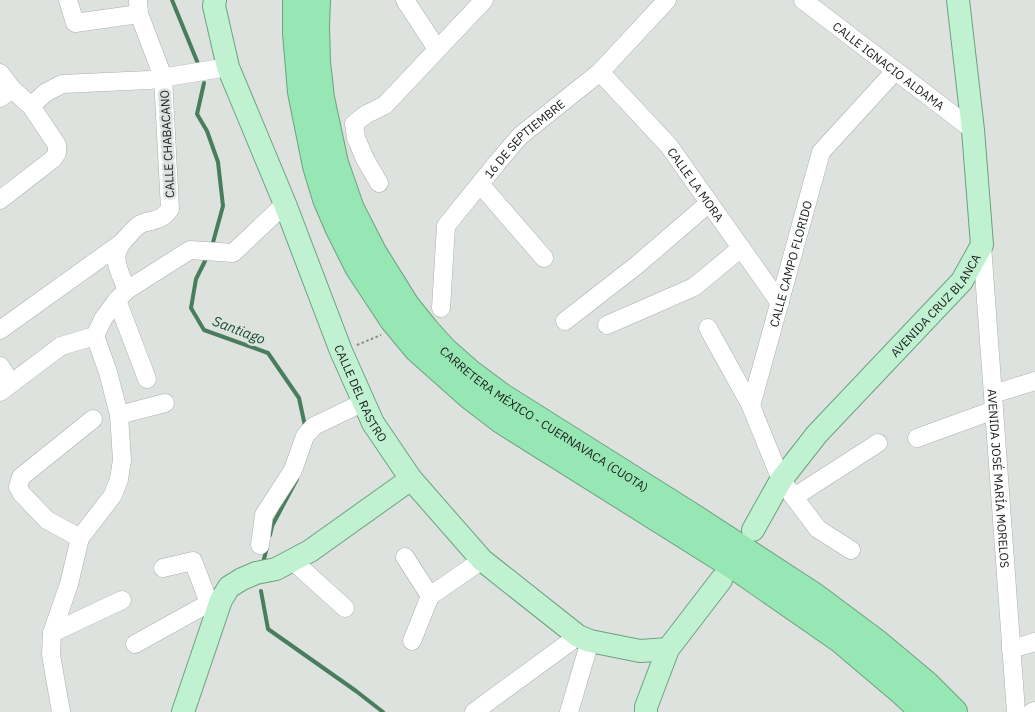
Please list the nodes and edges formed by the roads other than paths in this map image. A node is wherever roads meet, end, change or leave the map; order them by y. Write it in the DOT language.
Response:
graph roads {
  1 [pos="68,0"];
  2 [pos="215,0"];
  3 [pos="296,0"];
  4 [pos="317,0"];
  5 [pos="405,0"];
  6 [pos="484,0"];
  7 [pos="667,0"];
  8 [pos="804,0"];
  9 [pos="958,0"];
  10 [pos="139,7"];
  11 [pos="438,49"];
  12 [pos="228,66"];
  13 [pos="895,70"];
  14 [pos="600,72"];
  15 [pos="0,73"];
  16 [pos="163,77"];
  17 [pos="6,94"];
  18 [pos="31,106"];
  19 [pos="973,130"];
  20 [pos="379,183"];
  21 [pos="480,184"];
  22 [pos="0,200"];
  23 [pos="709,203"];
  24 [pos="284,204"];
  25 [pos="120,244"];
  26 [pos="982,244"];
  27 [pos="741,248"];
  28 [pos="544,258"];
  29 [pos="122,295"];
  30 [pos="780,303"];
  31 [pos="441,308"];
  32 [pos="565,321"];
  33 [pos="607,325"];
  34 [pos="708,328"];
  35 [pos="0,330"];
  36 [pos="95,336"];
  37 [pos="0,366"];
  38 [pos="147,379"];
  39 [pos="1035,381"];
  40 [pos="6,388"];
  41 [pos="364,402"];
  42 [pos="993,402"];
  43 [pos="165,403"];
  44 [pos="751,406"];
  45 [pos="119,415"];
  46 [pos="93,420"];
  47 [pos="917,438"];
  48 [pos="878,444"];
  49 [pos="411,479"];
  50 [pos="787,489"];
  51 [pos="753,530"];
  52 [pos="80,538"];
  53 [pos="260,545"];
  54 [pos="851,550"];
  55 [pos="404,557"];
  56 [pos="482,560"];
  57 [pos="293,561"];
  58 [pos="163,568"];
  59 [pos="722,580"];
  60 [pos="430,596"];
  61 [pos="122,600"];
  62 [pos="215,601"];
  63 [pos="345,608"];
  64 [pos="52,633"];
  65 [pos="584,639"];
  66 [pos="412,641"];
  67 [pos="1035,642"];
  68 [pos="135,644"];
  69 [pos="668,649"];
  70 [pos="1011,649"];
  71 [pos="495,706"];
  72 [pos="61,712"];
  73 [pos="183,712"];
  74 [pos="474,712"];
  75 [pos="569,712"];
  76 [pos="646,712"];
  77 [pos="924,712"];
  78 [pos="954,712"];
  79 [pos="1016,712"];
  1 -- 10 [label="street"];
  2 -- 12 [label="main road, CALLE DEL RASTRO"];
  3 -- 77 [label="highway, CARRETERA MÉXICO - CUERNAVACA (CUOTA)"];
  4 -- 78 [label="highway, CARRETERA MÉXICO - CUERNAVACA (CUOTA)"];
  5 -- 11 [label="street"];
  6 -- 11 [label="street"];
  7 -- 14 [label="street, 16 DE SEPTIEMBRE"];
  8 -- 13 [label="street, CALLE IGNACIO ALDAMA"];
  9 -- 19 [label="main road, AVENIDA CRUZ BLANCA"];
  10 -- 16 [label="street, CALLE CHABACANO"];
  11 -- 20 [label="street"];
  12 -- 16 [label="street"];
  12 -- 24 [label="main road, CALLE DEL RASTRO"];
  13 -- 19 [label="street, CALLE IGNACIO ALDAMA"];
  13 -- 30 [label="street, CALLE CAMPO FLORIDO"];
  14 -- 21 [label="street, 16 DE SEPTIEMBRE"];
  14 -- 23 [label="street, CALLE LA MORA"];
  15 -- 17 [label="street"];
  16 -- 18 [label="street"];
  16 -- 25 [label="street, CALLE CHABACANO"];
  17 -- 18 [label="street"];
  18 -- 22 [label="street"];
  19 -- 26 [label="main road, AVENIDA CRUZ BLANCA"];
  21 -- 28 [label="street"];
  21 -- 31 [label="street, 16 DE SEPTIEMBRE"];
  23 -- 27 [label="street, CALLE LA MORA"];
  23 -- 32 [label="street"];
  24 -- 29 [label="street"];
  24 -- 41 [label="main road, CALLE DEL RASTRO"];
  25 -- 29 [label="street"];
  25 -- 35 [label="street, CALLE CHABACANO"];
  26 -- 42 [label="street, AVENIDA JOSÉ MARÍA MORELOS"];
  26 -- 50 [label="main road, AVENIDA CRUZ BLANCA"];
  27 -- 30 [label="street, CALLE LA MORA"];
  27 -- 33 [label="street"];
  29 -- 36 [label="street"];
  29 -- 38 [label="street"];
  30 -- 44 [label="street, CALLE CAMPO FLORIDO"];
  34 -- 44 [label="street"];
  36 -- 40 [label="street"];
  36 -- 45 [label="street"];
  37 -- 40 [label="street"];
  39 -- 42 [label="street"];
  41 -- 49 [label="main road, CALLE DEL RASTRO"];
  41 -- 53 [label="street"];
  42 -- 47 [label="street"];
  42 -- 70 [label="street, AVENIDA JOSÉ MARÍA MORELOS"];
  43 -- 45 [label="street"];
  44 -- 50 [label="street"];
  45 -- 52 [label="street"];
  46 -- 52 [label="street"];
  48 -- 50 [label="street"];
  49 -- 56 [label="main road, CALLE DEL RASTRO"];
  49 -- 57 [label="main road"];
  50 -- 51 [label="main road, AVENIDA CRUZ BLANCA"];
  50 -- 54 [label="street"];
  52 -- 64 [label="street"];
  55 -- 60 [label="street"];
  56 -- 60 [label="street"];
  56 -- 65 [label="main road, CALLE DEL RASTRO"];
  57 -- 62 [label="main road"];
  57 -- 63 [label="street"];
  58 -- 62 [label="street"];
  59 -- 69 [label="main road"];
  60 -- 66 [label="street"];
  61 -- 64 [label="street"];
  62 -- 68 [label="street"];
  62 -- 73 [label="main road"];
  64 -- 72 [label="street"];
  65 -- 69 [label="main road, CALLE DEL RASTRO"];
  65 -- 71 [label="street"];
  65 -- 75 [label="street"];
  67 -- 70 [label="street"];
  69 -- 76 [label="main road"];
  70 -- 79 [label="street, AVENIDA JOSÉ MARÍA MORELOS"];
  71 -- 74 [label="street"];
}
